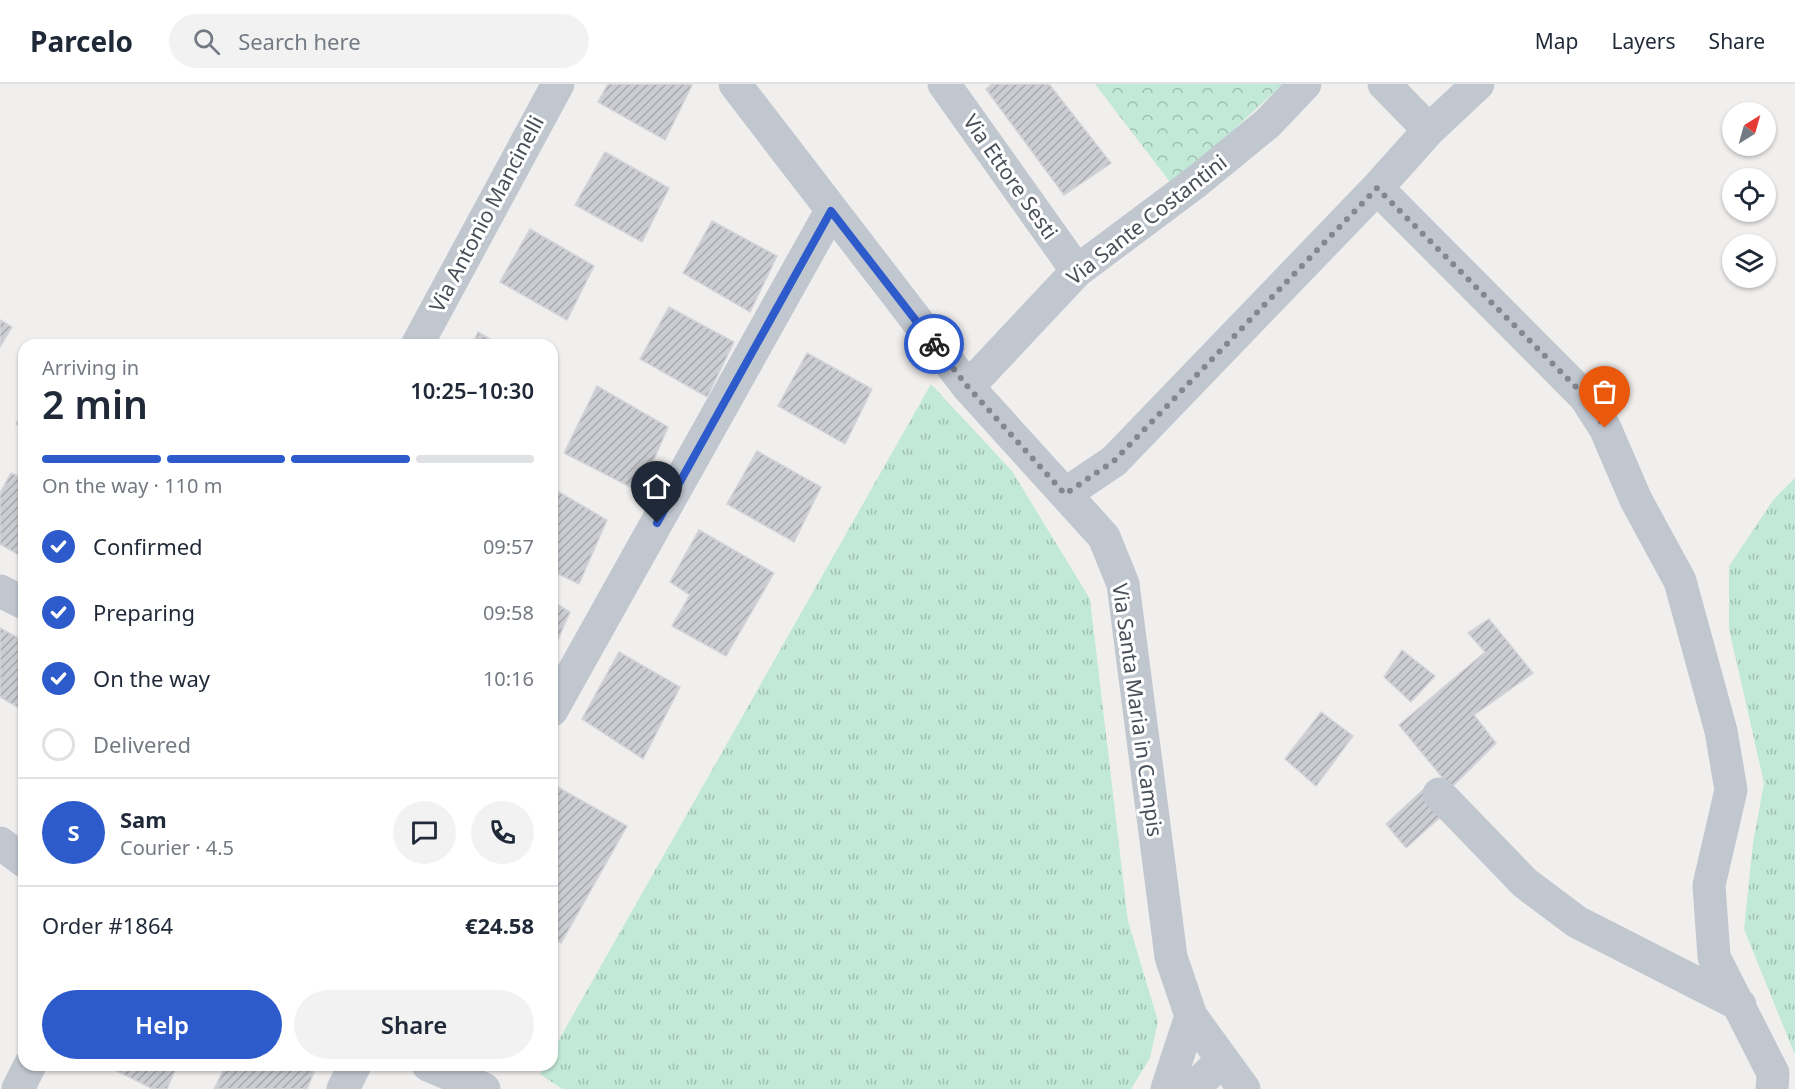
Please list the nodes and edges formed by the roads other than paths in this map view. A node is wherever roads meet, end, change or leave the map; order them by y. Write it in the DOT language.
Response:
graph roads {
  1 [pos="558,84"];
  2 [pos="735,84"];
  3 [pos="944,84"];
  4 [pos="1305,84"];
  5 [pos="1384,84"];
  6 [pos="1478,84"];
  7 [pos="1429,130"];
  8 [pos="1377,188"];
  9 [pos="831,211"];
  10 [pos="1077,271"];
  11 [pos="420,339"];
  12 [pos="968,387"];
  13 [pos="1065,494"];
  14 [pos="0,591"];
  15 [pos="18,600"];
  16 [pos="558,699"];
  17 [pos="1438,794"];
  18 [pos="0,843"];
  19 [pos="18,856"];
  20 [pos="1740,1005"];
  21 [pos="1191,1016"];
  22 [pos="1222,1060"];
  23 [pos="27,1071"];
  24 [pos="352,1071"];
  25 [pos="442,1071"];
  26 [pos="18,1089"];
  27 [pos="343,1089"];
  28 [pos="484,1089"];
  29 [pos="1167,1089"];
  30 [pos="1193,1089"];
  31 [pos="1244,1089"];
  32 [pos="1772,1089"];
  1 -- 11 [label="street, Via Antonio Mancinelli"];
  2 -- 9 [label="street, Via Santa Maria in Campis"];
  3 -- 10 [label="street, Via Ettore Sesti"];
  4 -- 10 [label="street, Via Sante Costantini"];
  5 -- 7 [label="street"];
  6 -- 7 [label="street"];
  7 -- 8 [label="street"];
  8 -- 13 [label="street"];
  8 -- 20 [label="street"];
  9 -- 12 [label="street, Via Santa Maria in Campis"];
  9 -- 16 [label="street"];
  10 -- 12 [label="street, Via Sante Costantini"];
  12 -- 13 [label="street, Via Santa Maria in Campis"];
  13 -- 21 [label="street, Via Santa Maria in Campis"];
  14 -- 15 [label="street"];
  17 -- 20 [label="street"];
  18 -- 19 [label="street"];
  20 -- 32 [label="street"];
  21 -- 22 [label="street, Via Santa Maria in Campis"];
  21 -- 29 [label="street"];
  22 -- 30 [label="street"];
  22 -- 31 [label="street, Via Santa Maria in Campis"];
  23 -- 26 [label="street"];
  24 -- 27 [label="street"];
  25 -- 28 [label="street"];
}
